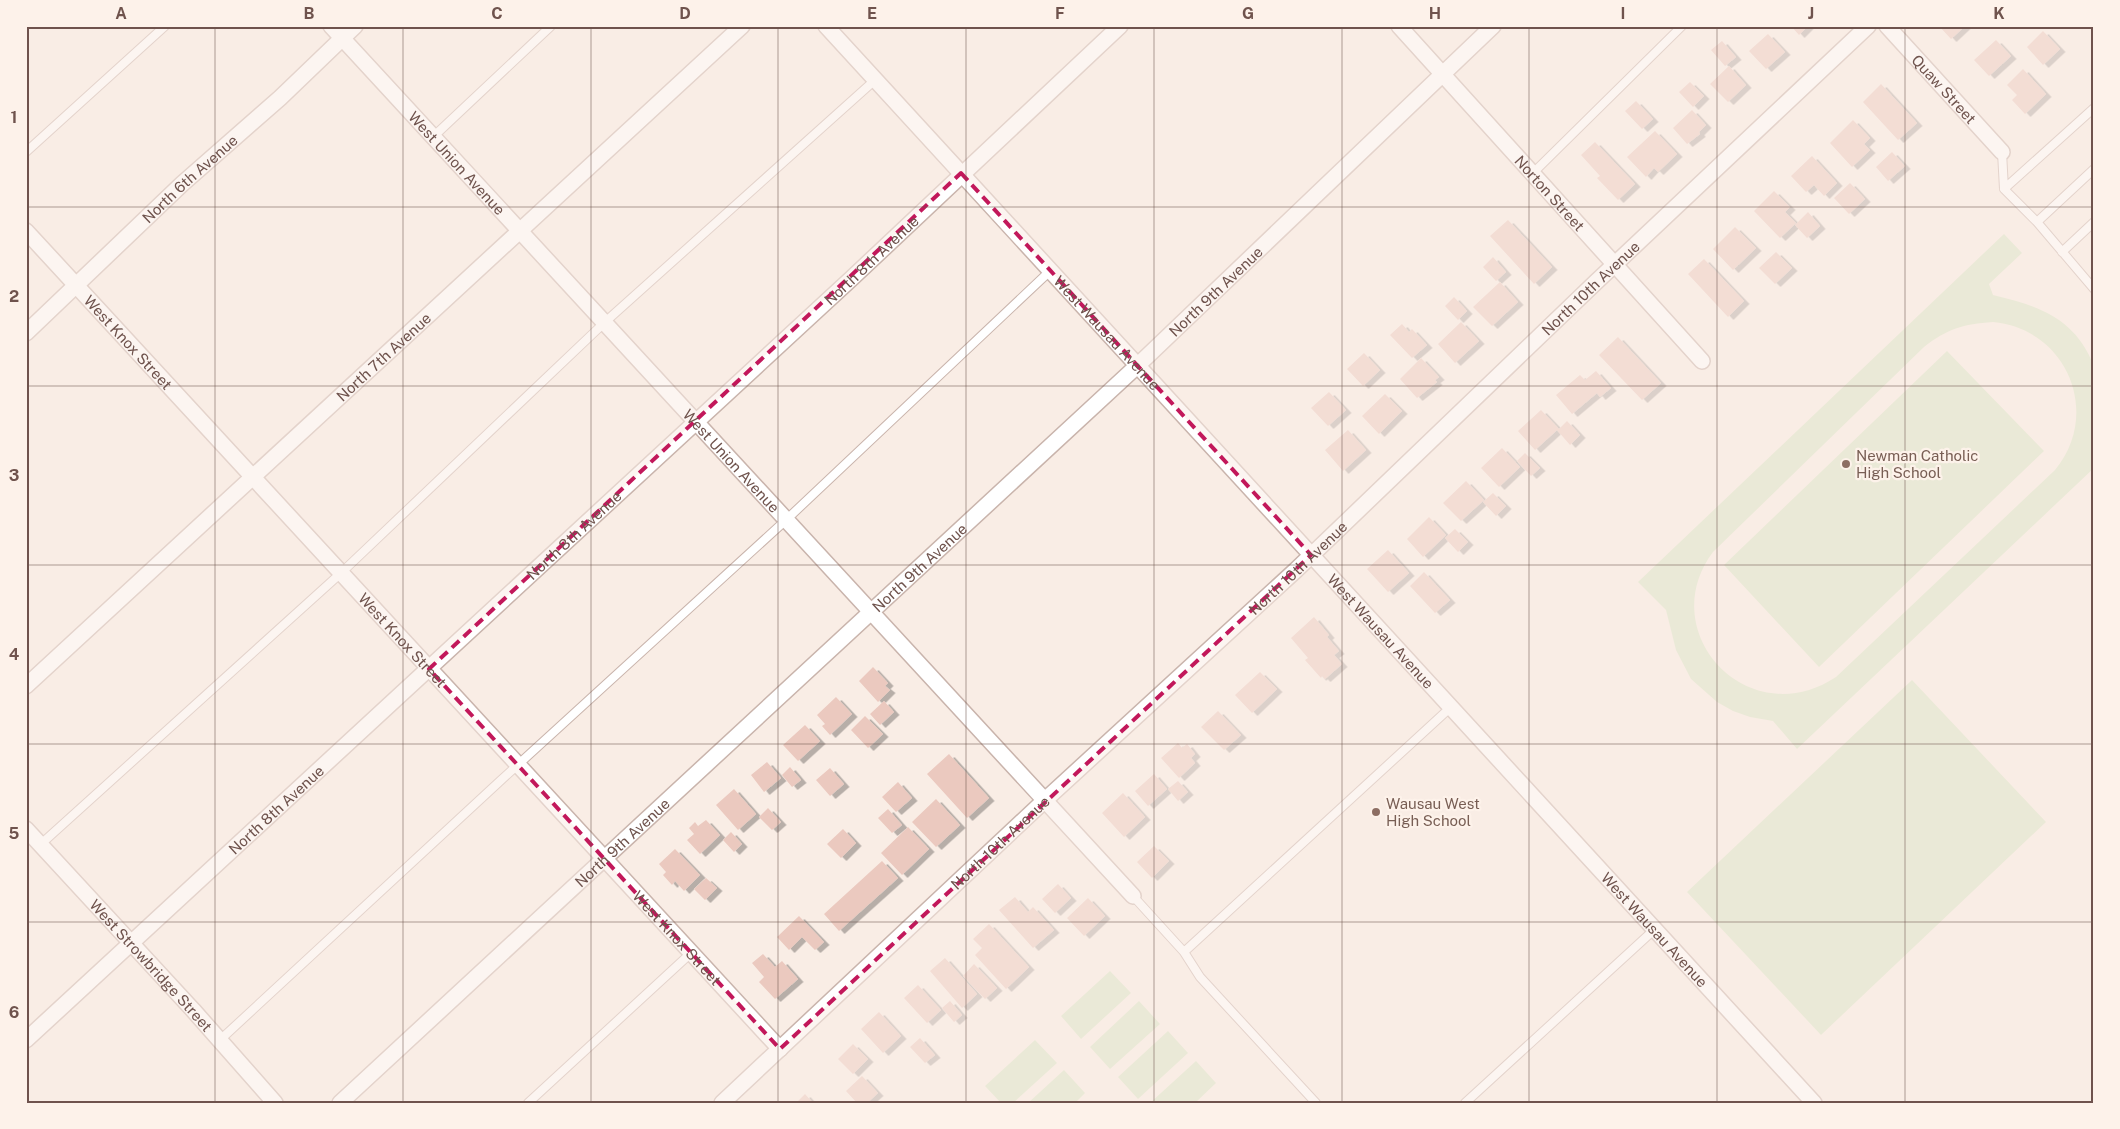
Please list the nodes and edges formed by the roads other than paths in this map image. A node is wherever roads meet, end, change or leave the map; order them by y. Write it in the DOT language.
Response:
graph roads {
  1 [pos="165,26"];
  2 [pos="331,26"];
  3 [pos="356,26"];
  4 [pos="551,26"];
  5 [pos="742,26"];
  6 [pos="826,26"];
  7 [pos="1120,26"];
  8 [pos="1399,26"];
  9 [pos="1493,26"];
  10 [pos="1682,26"];
  11 [pos="1868,26"];
  12 [pos="1887,26"];
  13 [pos="342,39"];
  14 [pos="1443,74"];
  15 [pos="875,80"];
  16 [pos="2094,108"];
  17 [pos="433,137"];
  18 [pos="26,152"];
  19 [pos="2002,152"];
  20 [pos="2094,169"];
  21 [pos="961,173"];
  22 [pos="1533,173"];
  23 [pos="2004,189"];
  24 [pos="2037,222"];
  25 [pos="2094,222"];
  26 [pos="519,230"];
  27 [pos="26,231"];
  28 [pos="2062,252"];
  29 [pos="1616,264"];
  30 [pos="1050,271"];
  31 [pos="76,286"];
  32 [pos="2094,289"];
  33 [pos="604,323"];
  34 [pos="26,333"];
  35 [pos="1702,360"];
  36 [pos="1137,366"];
  37 [pos="695,422"];
  38 [pos="253,477"];
  39 [pos="786,520"];
  40 [pos="1311,555"];
  41 [pos="342,574"];
  42 [pos="871,612"];
  43 [pos="430,669"];
  44 [pos="26,686"];
  45 [pos="1451,707"];
  46 [pos="518,764"];
  47 [pos="1044,801"];
  48 [pos="26,829"];
  49 [pos="41,844"];
  50 [pos="604,859"];
  51 [pos="1133,896"];
  52 [pos="1655,929"];
  53 [pos="130,944"];
  54 [pos="1184,952"];
  55 [pos="691,953"];
  56 [pos="26,1040"];
  57 [pos="220,1040"];
  58 [pos="780,1049"];
  59 [pos="275,1103"];
  60 [pos="340,1103"];
  61 [pos="528,1103"];
  62 [pos="722,1103"];
  63 [pos="1316,1103"];
  64 [pos="1465,1103"];
  65 [pos="1814,1103"];
  1 -- 18 [label="lane"];
  2 -- 13 [label="street, West Union Avenue"];
  3 -- 13 [label="street, North 6th Avenue"];
  4 -- 17 [label="lane"];
  5 -- 26 [label="street, North 7th Avenue"];
  6 -- 15 [label="street, West Wausau Avenue"];
  7 -- 21 [label="street, North 8th Avenue"];
  8 -- 14 [label="street, Norton Street"];
  9 -- 14 [label="street, North 9th Avenue"];
  10 -- 22 [label="lane"];
  11 -- 29 [label="street, North 10th Avenue"];
  12 -- 19 [label="street, Quaw Street"];
  13 -- 17 [label="street, West Union Avenue"];
  13 -- 31 [label="street, North 6th Avenue"];
  14 -- 22 [label="street, Norton Street"];
  14 -- 36 [label="street, North 9th Avenue"];
  15 -- 21 [label="street, West Wausau Avenue"];
  15 -- 33 [label="lane"];
  16 -- 23 [label="lane"];
  17 -- 26 [label="street, West Union Avenue"];
  19 -- 23 [label="lane"];
  20 -- 24 [label="lane"];
  21 -- 30 [label="street, West Wausau Avenue"];
  21 -- 37 [label="street, North 8th Avenue"];
  22 -- 29 [label="street, Norton Street"];
  23 -- 24 [label="lane"];
  24 -- 28 [label="lane"];
  25 -- 28 [label="lane"];
  26 -- 33 [label="street, West Union Avenue"];
  26 -- 38 [label="street, North 7th Avenue"];
  27 -- 31 [label="street, West Knox Street"];
  28 -- 32 [label="lane"];
  29 -- 35 [label="street, Norton Street"];
  29 -- 40 [label="street, North 10th Avenue"];
  30 -- 36 [label="street, West Wausau Avenue"];
  30 -- 39 [label="lane"];
  31 -- 34 [label="street, North 6th Avenue"];
  31 -- 38 [label="street, West Knox Street"];
  33 -- 37 [label="street, West Union Avenue"];
  33 -- 41 [label="lane"];
  36 -- 40 [label="street, West Wausau Avenue"];
  36 -- 42 [label="street, North 9th Avenue"];
  37 -- 39 [label="street, West Union Avenue"];
  37 -- 43 [label="street, North 8th Avenue"];
  38 -- 41 [label="street, West Knox Street"];
  38 -- 44 [label="street, North 7th Avenue"];
  39 -- 42 [label="street, West Union Avenue"];
  39 -- 46 [label="lane"];
  40 -- 45 [label="street, West Wausau Avenue"];
  40 -- 47 [label="street, North 10th Avenue"];
  41 -- 43 [label="street, West Knox Street"];
  41 -- 49 [label="lane"];
  42 -- 47 [label="street, West Union Avenue"];
  42 -- 50 [label="street, North 9th Avenue"];
  43 -- 46 [label="street, West Knox Street"];
  43 -- 53 [label="street, North 8th Avenue"];
  45 -- 52 [label="street, West Wausau Avenue"];
  45 -- 54 [label="lane"];
  46 -- 50 [label="street, West Knox Street"];
  46 -- 57 [label="lane"];
  47 -- 51 [label="street, West Union Avenue"];
  47 -- 58 [label="street, North 10th Avenue"];
  48 -- 49 [label="street, West Strowbridge Street"];
  49 -- 53 [label="street, West Strowbridge Street"];
  50 -- 55 [label="street, West Knox Street"];
  50 -- 60 [label="street, North 9th Avenue"];
  51 -- 54 [label="lane"];
  52 -- 64 [label="lane"];
  52 -- 65 [label="street, West Wausau Avenue"];
  53 -- 56 [label="street, North 8th Avenue"];
  53 -- 57 [label="street, West Strowbridge Street"];
  54 -- 63 [label="lane"];
  55 -- 58 [label="street, West Knox Street"];
  55 -- 61 [label="lane"];
  57 -- 59 [label="street, West Strowbridge Street"];
  58 -- 62 [label="street, North 10th Avenue"];
}
